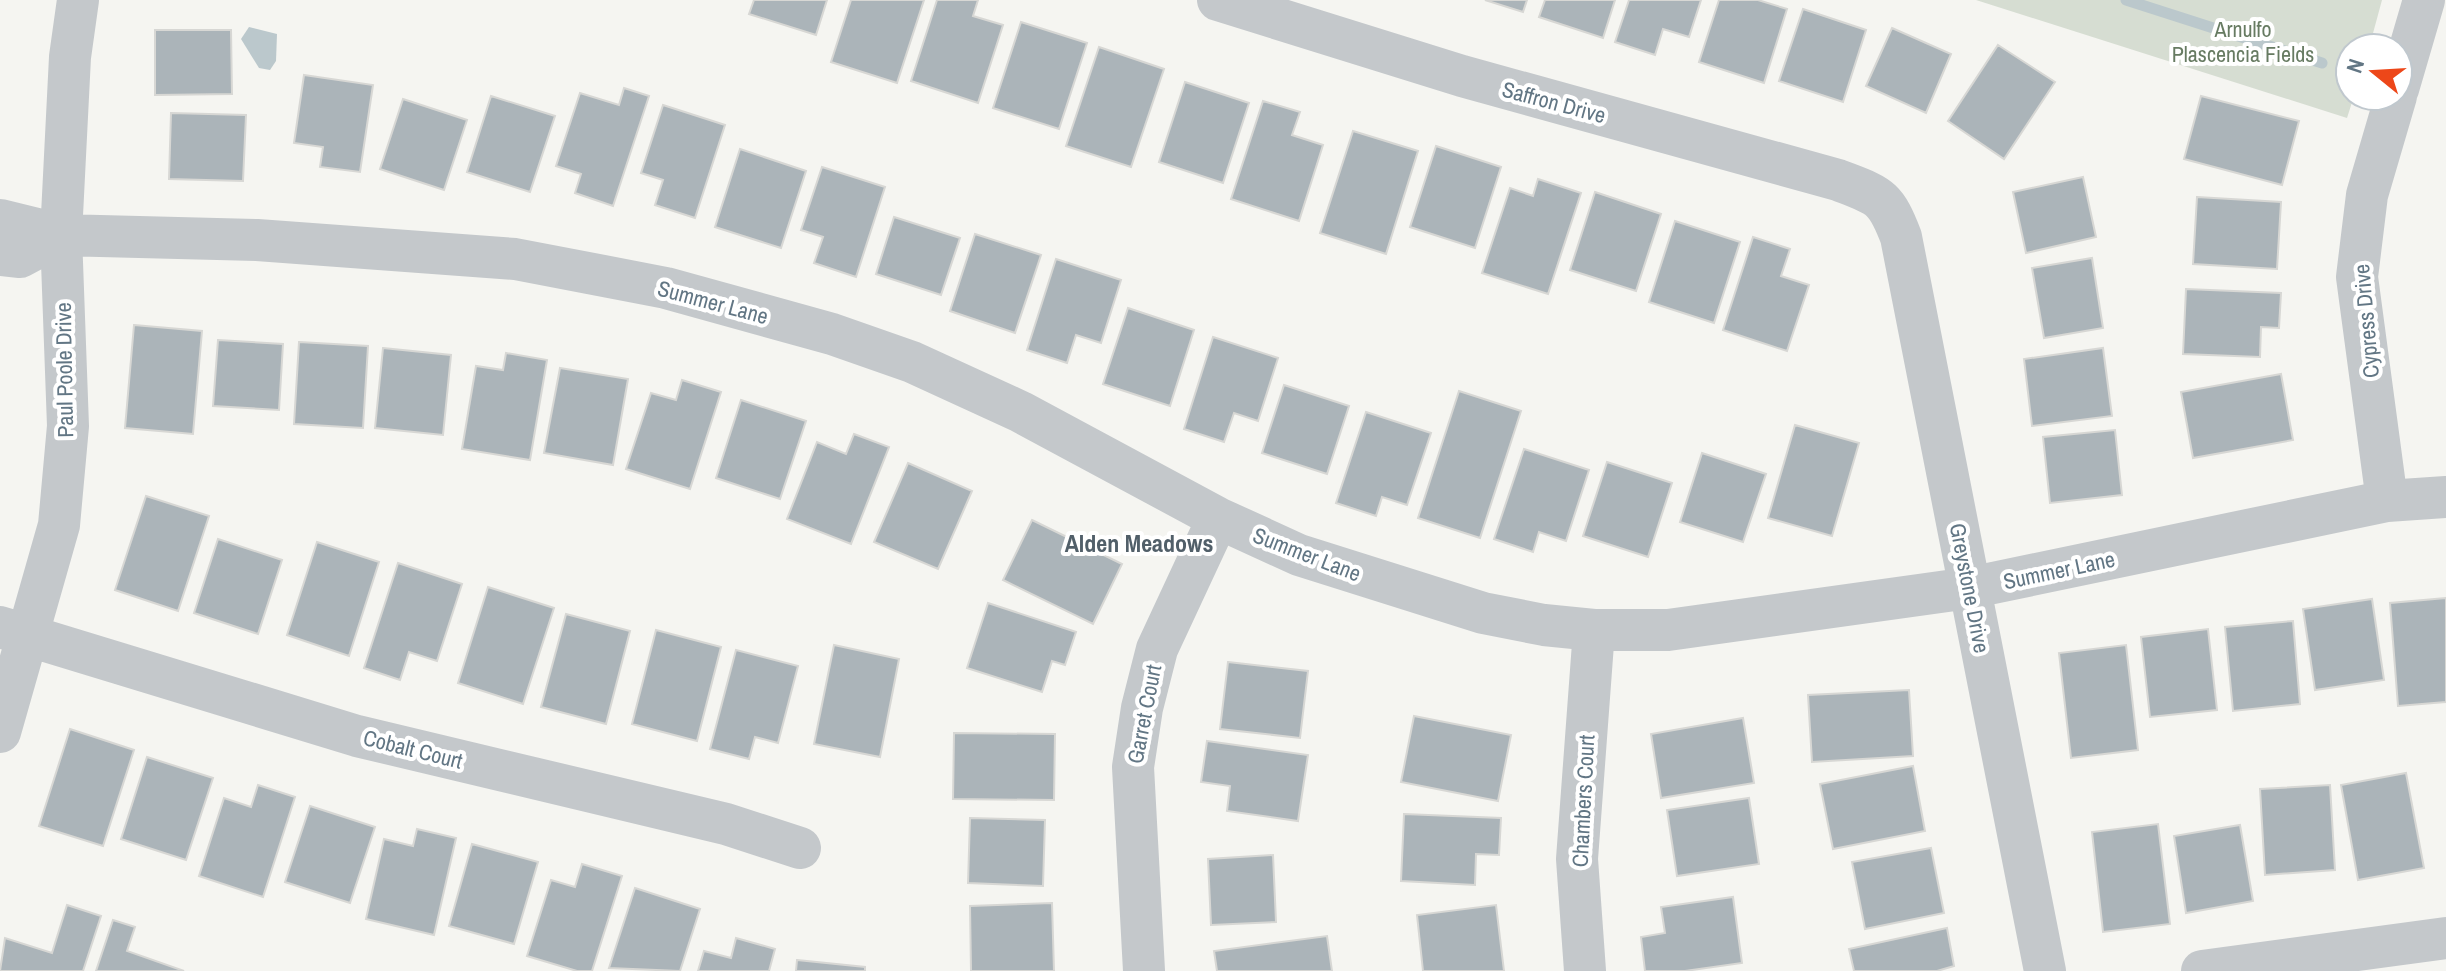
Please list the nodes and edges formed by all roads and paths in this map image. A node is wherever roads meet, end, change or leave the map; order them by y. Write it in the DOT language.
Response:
graph roads {
  1 [pos="78,0"];
  2 [pos="1218,0"];
  3 [pos="2424,0"];
  4 [pos="2414,34"];
  5 [pos="2391,112"];
  6 [pos="1889,206"];
  7 [pos="0,220"];
  8 [pos="61,235"];
  9 [pos="0,255"];
  10 [pos="2446,497"];
  11 [pos="2387,501"];
  12 [pos="1218,518"];
  13 [pos="1969,588"];
  14 [pos="1594,630"];
  15 [pos="15,632"];
  16 [pos="0,732"];
  17 [pos="800,848"];
  18 [pos="2446,938"];
  19 [pos="1144,971"];
  20 [pos="1585,971"];
  21 [pos="2045,971"];
  22 [pos="2202,971"];
  1 -- 8 [label="street, Paul Poole Drive"];
  2 -- 6 [label="street, Saffron Drive"];
  3 -- 4 [label="street"];
  5 -- 11 [label="street, Cypress Drive"];
  6 -- 13 [label="street, Greystone Drive"];
  7 -- 8 [label="street, Summer Lane"];
  8 -- 9 [label="street, Summer Lane"];
  8 -- 12 [label="street, Summer Lane"];
  8 -- 15 [label="street, Paul Poole Drive"];
  10 -- 11 [label="street, Summer Lane"];
  11 -- 13 [label="street, Summer Lane"];
  12 -- 14 [label="street, Summer Lane"];
  12 -- 19 [label="street, Garret Court"];
  13 -- 14 [label="street, Summer Lane"];
  13 -- 21 [label="street, Greystone Drive"];
  14 -- 20 [label="street, Chambers Court"];
  15 -- 16 [label="street, Paul Poole Drive"];
  15 -- 17 [label="street, Cobalt Court"];
  18 -- 22 [label="street"];
}
